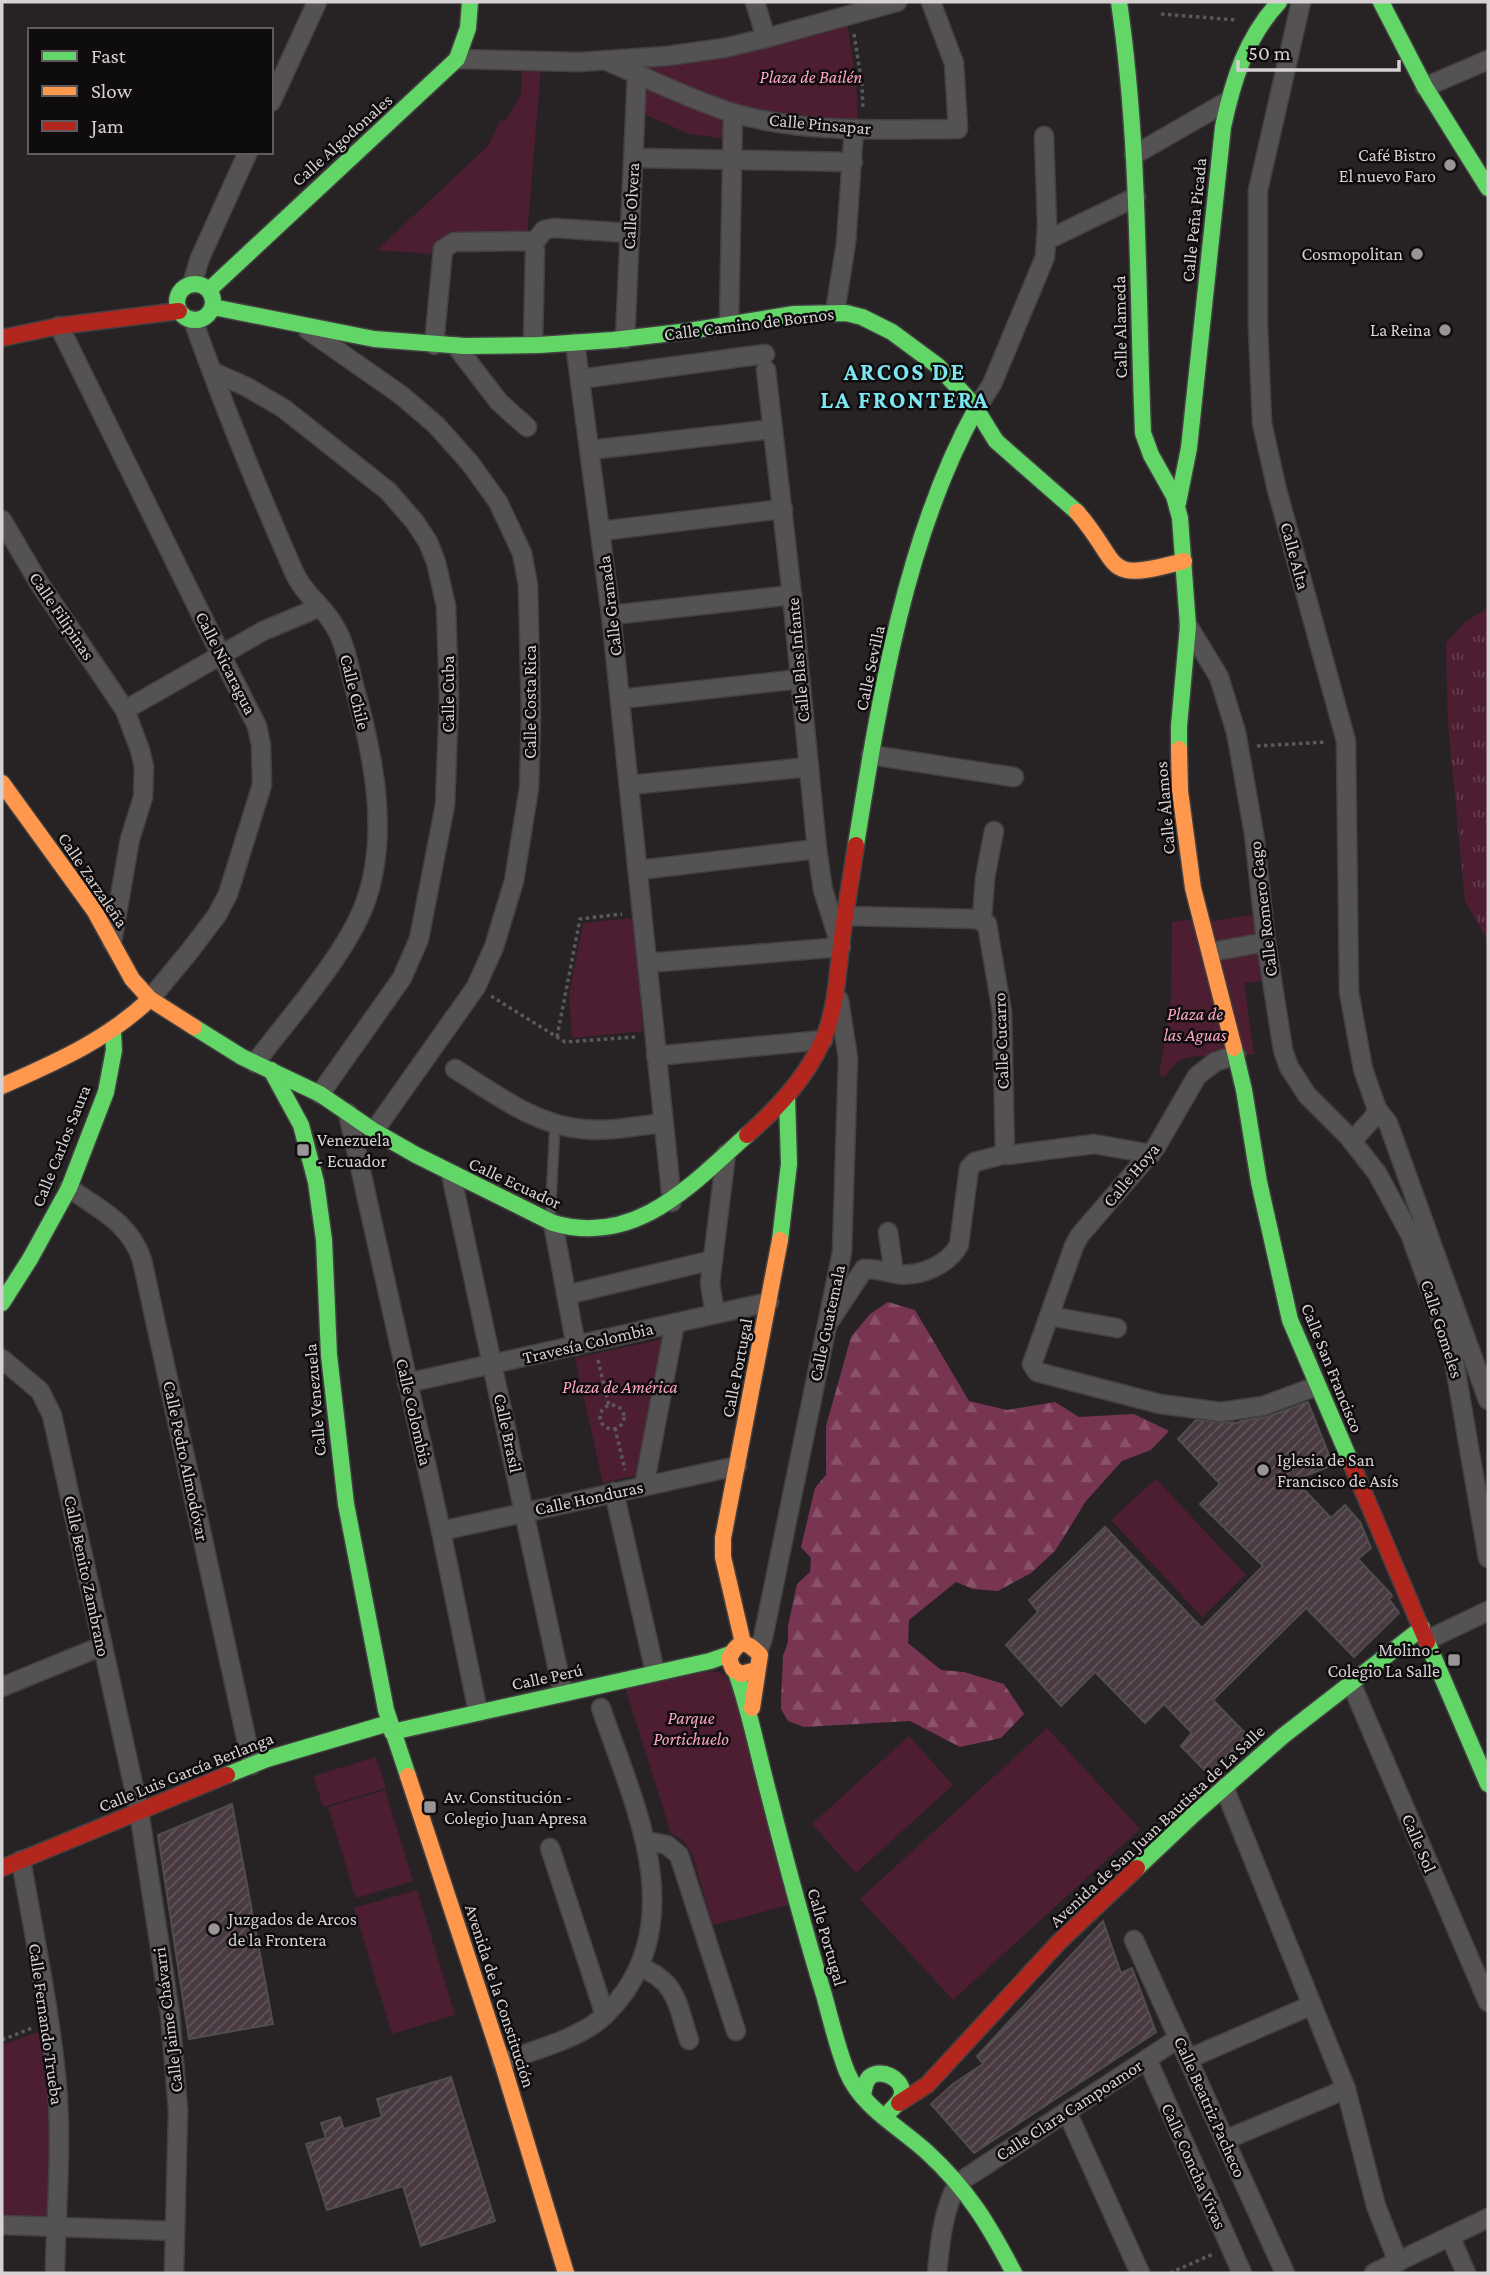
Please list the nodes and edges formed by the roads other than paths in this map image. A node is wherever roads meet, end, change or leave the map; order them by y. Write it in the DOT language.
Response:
graph roads {
  1 [pos="317,2"];
  2 [pos="470,2"];
  3 [pos="755,2"];
  4 [pos="897,2"];
  5 [pos="931,2"];
  6 [pos="1119,2"];
  7 [pos="1279,2"];
  8 [pos="1301,2"];
  9 [pos="1381,2"];
  10 [pos="766,38"];
  11 [pos="457,59"];
  12 [pos="1488,60"];
  13 [pos="609,62"];
  14 [pos="638,74"];
  15 [pos="1425,87"];
  16 [pos="273,98"];
  17 [pos="1228,101"];
  18 [pos="733,113"];
  19 [pos="859,129"];
  20 [pos="1044,136"];
  21 [pos="247,154"];
  22 [pos="1134,155"];
  23 [pos="634,159"];
  24 [pos="732,160"];
  25 [pos="853,162"];
  26 [pos="1488,188"];
  27 [pos="1136,197"];
  28 [pos="630,233"];
  29 [pos="1047,240"];
  30 [pos="533,244"];
  31 [pos="205,294"];
  32 [pos="835,312"];
  33 [pos="186,316"];
  34 [pos="729,325"];
  35 [pos="60,326"];
  36 [pos="304,326"];
  37 [pos="2,338"];
  38 [pos="625,339"];
  39 [pos="575,343"];
  40 [pos="533,344"];
  41 [pos="434,345"];
  42 [pos="456,346"];
  43 [pos="213,372"];
  44 [pos="580,379"];
  45 [pos="976,409"];
  46 [pos="527,427"];
  47 [pos="773,429"];
  48 [pos="590,450"];
  49 [pos="1148,452"];
  50 [pos="1188,457"];
  51 [pos="1178,503"];
  52 [pos="783,509"];
  53 [pos="2,520"];
  54 [pos="601,531"];
  55 [pos="1184,561"];
  56 [pos="792,595"];
  57 [pos="320,607"];
  58 [pos="611,615"];
  59 [pos="1188,626"];
  60 [pos="221,655"];
  61 [pos="800,679"];
  62 [pos="620,699"];
  63 [pos="125,710"];
  64 [pos="870,755"];
  65 [pos="809,767"];
  66 [pos="1014,777"];
  67 [pos="2,783"];
  68 [pos="630,785"];
  69 [pos="994,831"];
  70 [pos="817,849"];
  71 [pos="639,870"];
  72 [pos="846,916"];
  73 [pos="982,919"];
  74 [pos="112,942"];
  75 [pos="1266,942"];
  76 [pos="841,947"];
  77 [pos="1211,952"];
  78 [pos="648,963"];
  79 [pos="837,991"];
  80 [pos="150,999"];
  81 [pos="113,1033"];
  82 [pos="823,1040"];
  83 [pos="1236,1055"];
  84 [pos="656,1056"];
  85 [pos="263,1066"];
  86 [pos="455,1069"];
  87 [pos="2,1086"];
  88 [pos="320,1094"];
  89 [pos="787,1097"];
  90 [pos="1377,1109"];
  91 [pos="348,1113"];
  92 [pos="663,1123"];
  93 [pos="555,1124"];
  94 [pos="1336,1125"];
  95 [pos="374,1131"];
  96 [pos="1353,1141"];
  97 [pos="726,1154"];
  98 [pos="1005,1154"];
  99 [pos="1151,1154"];
  100 [pos="451,1174"];
  101 [pos="69,1188"];
  102 [pos="672,1202"];
  103 [pos="552,1223"];
  104 [pos="888,1232"];
  105 [pos="713,1260"];
  106 [pos="894,1273"];
  107 [pos="566,1295"];
  108 [pos="769,1302"];
  109 [pos="2,1303"];
  110 [pos="715,1314"];
  111 [pos="1049,1316"];
  112 [pos="675,1323"];
  113 [pos="827,1324"];
  114 [pos="1117,1328"];
  115 [pos="584,1344"];
  116 [pos="2,1359"];
  117 [pos="493,1364"];
  118 [pos="407,1383"];
  119 [pos="1317,1386"];
  120 [pos="1488,1400"];
  121 [pos="737,1466"];
  122 [pos="629,1489"];
  123 [pos="524,1512"];
  124 [pos="441,1531"];
  125 [pos="1488,1556"];
  126 [pos="1488,1611"];
  127 [pos="1425,1634"];
  128 [pos="103,1646"];
  129 [pos="751,1647"];
  130 [pos="732,1664"];
  131 [pos="756,1670"];
  132 [pos="655,1672"];
  133 [pos="1351,1683"];
  134 [pos="2,1687"];
  135 [pos="563,1693"];
  136 [pos="601,1708"];
  137 [pos="478,1712"];
  138 [pos="751,1715"];
  139 [pos="391,1727"];
  140 [pos="251,1765"];
  141 [pos="1488,1784"];
  142 [pos="1224,1787"];
  143 [pos="139,1811"];
  144 [pos="646,1842"];
  145 [pos="550,1848"];
  146 [pos="21,1860"];
  147 [pos="2,1868"];
  148 [pos="1135,1940"];
  149 [pos="640,1967"];
  150 [pos="1488,2002"];
  151 [pos="1312,2006"];
  152 [pos="605,2015"];
  153 [pos="736,2031"];
  154 [pos="1179,2038"];
  155 [pos="689,2040"];
  156 [pos="838,2047"];
  157 [pos="1147,2059"];
  158 [pos="1188,2059"];
  159 [pos="502,2062"];
  160 [pos="939,2073"];
  161 [pos="874,2075"];
  162 [pos="897,2080"];
  163 [pos="1346,2089"];
  164 [pos="863,2096"];
  165 [pos="891,2108"];
  166 [pos="1067,2112"];
  167 [pos="1225,2140"];
  168 [pos="958,2183"];
  169 [pos="1488,2218"];
  170 [pos="2,2225"];
  171 [pos="56,2227"];
  172 [pos="175,2231"];
  173 [pos="1450,2236"];
  174 [pos="1406,2264"];
  175 [pos="55,2273"];
  176 [pos="174,2273"];
  177 [pos="566,2273"];
  178 [pos="937,2273"];
  179 [pos="1014,2273"];
  180 [pos="1140,2273"];
  181 [pos="1242,2273"];
  182 [pos="1285,2273"];
  183 [pos="1374,2273"];
  184 [pos="1465,2273"];
  1 -- 16 [label="street"];
  2 -- 11 [label="street, Calle Algodonales"];
  3 -- 10 [label="street"];
  4 -- 10 [label="street"];
  5 -- 19 [label="street, Calle Pinsapar"];
  6 -- 22 [label="street, Calle Alameda"];
  7 -- 17 [label="street, Calle Peña Picada"];
  8 -- 90 [label="street, Calle Alta"];
  9 -- 15 [label="street"];
  10 -- 13 [label="street"];
  11 -- 13 [label="street"];
  11 -- 31 [label="street, Calle Algodonales"];
  12 -- 15 [label="street"];
  13 -- 14 [label="street, Calle Pinsapar"];
  14 -- 18 [label="street, Calle Pinsapar"];
  14 -- 23 [label="street, Calle Olvera"];
  15 -- 26 [label="street"];
  17 -- 22 [label="street"];
  17 -- 50 [label="street, Calle Peña Picada"];
  18 -- 19 [label="street, Calle Pinsapar"];
  18 -- 24 [label="street"];
  19 -- 25 [label="street"];
  20 -- 29 [label="street"];
  21 -- 31 [label="street"];
  22 -- 27 [label="street, Calle Alameda"];
  23 -- 24 [label="street, Calle Pinsapar"];
  23 -- 28 [label="street, Calle Olvera"];
  24 -- 25 [label="street, Calle Pinsapar"];
  24 -- 34 [label="street"];
  25 -- 32 [label="street"];
  27 -- 29 [label="street"];
  27 -- 49 [label="street, Calle Alameda"];
  28 -- 30 [label="street"];
  28 -- 38 [label="street, Calle Olvera"];
  29 -- 45 [label="street"];
  30 -- 40 [label="street"];
  30 -- 41 [label="street"];
  31 -- 33 [label="street"];
  31 -- 33 [label="street"];
  31 -- 36 [label="street, Calle Camino de Bornos"];
  32 -- 34 [label="street, Calle Camino de Bornos"];
  32 -- 45 [label="street, Calle Camino de Bornos"];
  33 -- 35 [label="street"];
  33 -- 43 [label="street, Calle Chile"];
  34 -- 38 [label="street, Calle Camino de Bornos"];
  35 -- 37 [label="street"];
  35 -- 60 [label="street, Calle Nicaragua"];
  36 -- 41 [label="street, Calle Camino de Bornos"];
  36 -- 95 [label="street, Calle Costa Rica"];
  38 -- 39 [label="street, Calle Camino de Bornos"];
  39 -- 40 [label="street, Calle Camino de Bornos"];
  39 -- 44 [label="street, Calle Granada"];
  40 -- 42 [label="street, Calle Camino de Bornos"];
  41 -- 42 [label="street, Calle Camino de Bornos"];
  42 -- 46 [label="street"];
  43 -- 57 [label="street, Calle Chile"];
  43 -- 88 [label="street, Calle Cuba"];
  44 -- 47 [label="street, Calle Blas Infante"];
  44 -- 48 [label="street, Calle Granada"];
  45 -- 55 [label="street, Calle Camino de Bornos"];
  45 -- 64 [label="street, Calle Sevilla"];
  47 -- 48 [label="street"];
  47 -- 52 [label="street, Calle Blas Infante"];
  48 -- 54 [label="street, Calle Granada"];
  49 -- 50 [label="street"];
  49 -- 51 [label="street"];
  50 -- 51 [label="street, Calle Peña Picada"];
  51 -- 55 [label="street, Calle Álamos"];
  52 -- 54 [label="street"];
  52 -- 56 [label="street, Calle Blas Infante"];
  53 -- 63 [label="street, Calle Filipinas"];
  54 -- 58 [label="street, Calle Granada"];
  55 -- 59 [label="street, Calle Álamos"];
  56 -- 58 [label="street"];
  56 -- 61 [label="street, Calle Blas Infante"];
  57 -- 60 [label="street"];
  57 -- 85 [label="street, Calle Chile"];
  58 -- 62 [label="street, Calle Granada"];
  59 -- 75 [label="street, Calle Romero Gago"];
  59 -- 77 [label="street, Calle Álamos"];
  60 -- 63 [label="street"];
  60 -- 80 [label="street, Calle Nicaragua"];
  61 -- 62 [label="street"];
  61 -- 65 [label="street, Calle Blas Infante"];
  62 -- 68 [label="street, Calle Granada"];
  63 -- 74 [label="street, Calle Filipinas"];
  64 -- 66 [label="street"];
  64 -- 72 [label="street, Calle Sevilla"];
  65 -- 68 [label="street"];
  65 -- 70 [label="street, Calle Blas Infante"];
  67 -- 74 [label="street, Calle Zarzaleña"];
  68 -- 71 [label="street, Calle Granada"];
  69 -- 73 [label="street"];
  70 -- 71 [label="street"];
  70 -- 76 [label="street, Calle Blas Infante"];
  71 -- 78 [label="street, Calle Granada"];
  72 -- 73 [label="street"];
  72 -- 76 [label="street, Calle Sevilla"];
  73 -- 98 [label="street, Calle Cucarro"];
  74 -- 80 [label="street, Calle Zarzaleña"];
  75 -- 77 [label="street"];
  75 -- 94 [label="street, Calle Romero Gago"];
  76 -- 78 [label="street"];
  76 -- 79 [label="street, Calle Ecuador"];
  77 -- 83 [label="street"];
  78 -- 84 [label="street, Calle Granada"];
  79 -- 82 [label="street, Calle Ecuador"];
  79 -- 113 [label="street, Calle Guatemala"];
  80 -- 81 [label="street"];
  80 -- 85 [label="street, Calle Ecuador"];
  81 -- 87 [label="street"];
  81 -- 101 [label="street, Calle Carlos Saura"];
  82 -- 84 [label="street"];
  82 -- 89 [label="street, Calle Ecuador"];
  83 -- 99 [label="street, Calle Hoya"];
  83 -- 119 [label="street, Calle San Francisco"];
  84 -- 92 [label="street, Calle Granada"];
  85 -- 88 [label="street, Calle Ecuador"];
  85 -- 139 [label="street, Calle Venezuela"];
  86 -- 93 [label="street"];
  88 -- 91 [label="street, Calle Ecuador"];
  89 -- 97 [label="street, Calle Ecuador"];
  89 -- 108 [label="street, Calle Portugal"];
  90 -- 96 [label="street"];
  90 -- 120 [label="street, Calle Gomeles"];
  91 -- 95 [label="street, Calle Ecuador"];
  91 -- 118 [label="street, Calle Colombia"];
  92 -- 93 [label="street"];
  92 -- 102 [label="street, Calle Granada"];
  93 -- 103 [label="lane"];
  94 -- 96 [label="street, Calle Gomeles"];
  95 -- 100 [label="street, Calle Ecuador"];
  96 -- 125 [label="street, Calle Gomeles"];
  97 -- 102 [label="street, Calle Ecuador"];
  97 -- 105 [label="street"];
  98 -- 99 [label="street"];
  98 -- 106 [label="street"];
  99 -- 111 [label="street, Calle Hoya"];
  100 -- 103 [label="street, Calle Ecuador"];
  100 -- 117 [label="street, Calle Brasil"];
  101 -- 109 [label="street, Calle Carlos Saura"];
  101 -- 140 [label="street, Calle Pedro Almodóvar"];
  102 -- 103 [label="street, Calle Ecuador"];
  103 -- 107 [label="street"];
  104 -- 106 [label="street"];
  105 -- 107 [label="street"];
  105 -- 110 [label="street"];
  106 -- 113 [label="street"];
  107 -- 115 [label="street"];
  108 -- 110 [label="street, Travesía Colombia"];
  108 -- 121 [label="street, Calle Portugal"];
  110 -- 112 [label="street, Travesía Colombia"];
  111 -- 114 [label="street"];
  111 -- 119 [label="street, Calle Hoya"];
  112 -- 115 [label="street, Travesía Colombia"];
  112 -- 122 [label="street"];
  113 -- 129 [label="street, Calle Guatemala"];
  115 -- 117 [label="street, Travesía Colombia"];
  116 -- 128 [label="street, Calle Benito Zambrano"];
  117 -- 118 [label="street, Travesía Colombia"];
  117 -- 123 [label="street, Calle Brasil"];
  118 -- 124 [label="street, Calle Colombia"];
  119 -- 127 [label="street, Calle San Francisco"];
  121 -- 122 [label="street, Calle Honduras"];
  121 -- 129 [label="street, Calle Portugal"];
  122 -- 123 [label="street, Calle Honduras"];
  122 -- 132 [label="street"];
  123 -- 124 [label="street, Calle Honduras"];
  123 -- 135 [label="street, Calle Brasil"];
  124 -- 137 [label="street, Calle Colombia"];
  126 -- 127 [label="street"];
  127 -- 133 [label="street, Avenida de San Juan Bautista de La Salle"];
  127 -- 141 [label="street, Calle San Francisco"];
  128 -- 134 [label="street"];
  128 -- 143 [label="street, Calle Benito Zambrano"];
  129 -- 130 [label="street"];
  129 -- 131 [label="street"];
  130 -- 131 [label="street"];
  130 -- 132 [label="street, Calle Perú"];
  130 -- 138 [label="street, Calle Portugal"];
  131 -- 138 [label="street, Calle Portugal"];
  132 -- 135 [label="street, Calle Perú"];
  133 -- 142 [label="street, Avenida de San Juan Bautista de La Salle"];
  133 -- 150 [label="street, Calle Sol"];
  135 -- 137 [label="street, Calle Perú"];
  136 -- 144 [label="street"];
  137 -- 139 [label="street, Calle Perú"];
  138 -- 156 [label="street, Calle Portugal"];
  139 -- 140 [label="street, Calle Luis García Berlanga"];
  139 -- 159 [label="street, Avenida de la Constitución"];
  140 -- 143 [label="street, Calle Luis García Berlanga"];
  142 -- 151 [label="street"];
  142 -- 160 [label="street, Avenida de San Juan Bautista de La Salle"];
  143 -- 146 [label="street, Calle Luis García Berlanga"];
  143 -- 172 [label="street, Calle Jaime Chávarri"];
  144 -- 149 [label="street"];
  144 -- 153 [label="street"];
  145 -- 152 [label="street"];
  146 -- 147 [label="street, Calle Luis García Berlanga"];
  146 -- 171 [label="street, Calle Fernando Trueba"];
  148 -- 154 [label="street, Calle Beatriz Pacheco"];
  149 -- 152 [label="street"];
  149 -- 155 [label="street"];
  151 -- 158 [label="street"];
  151 -- 163 [label="street"];
  152 -- 159 [label="street"];
  154 -- 157 [label="street, Calle Clara Campoamor"];
  154 -- 158 [label="street, Calle Beatriz Pacheco"];
  156 -- 161 [label="street"];
  156 -- 164 [label="street, Calle Portugal"];
  157 -- 166 [label="street, Calle Clara Campoamor"];
  157 -- 181 [label="street, Calle Concha Vivas"];
  158 -- 167 [label="street, Calle Beatriz Pacheco"];
  159 -- 177 [label="street, Avenida de la Constitución"];
  160 -- 162 [label="street"];
  160 -- 165 [label="street, Avenida de San Juan Bautista de La Salle"];
  161 -- 162 [label="street"];
  161 -- 164 [label="street"];
  162 -- 165 [label="street"];
  163 -- 167 [label="street"];
  163 -- 174 [label="street"];
  164 -- 165 [label="street"];
  165 -- 168 [label="street"];
  166 -- 168 [label="street, Calle Clara Campoamor"];
  166 -- 180 [label="street"];
  167 -- 182 [label="street, Calle Beatriz Pacheco"];
  168 -- 178 [label="street"];
  168 -- 179 [label="street"];
  169 -- 173 [label="street"];
  170 -- 171 [label="street"];
  171 -- 172 [label="street"];
  171 -- 175 [label="street, Calle Fernando Trueba"];
  172 -- 176 [label="street, Calle Jaime Chávarri"];
  173 -- 174 [label="street"];
  173 -- 184 [label="street"];
  174 -- 183 [label="street"];
}
